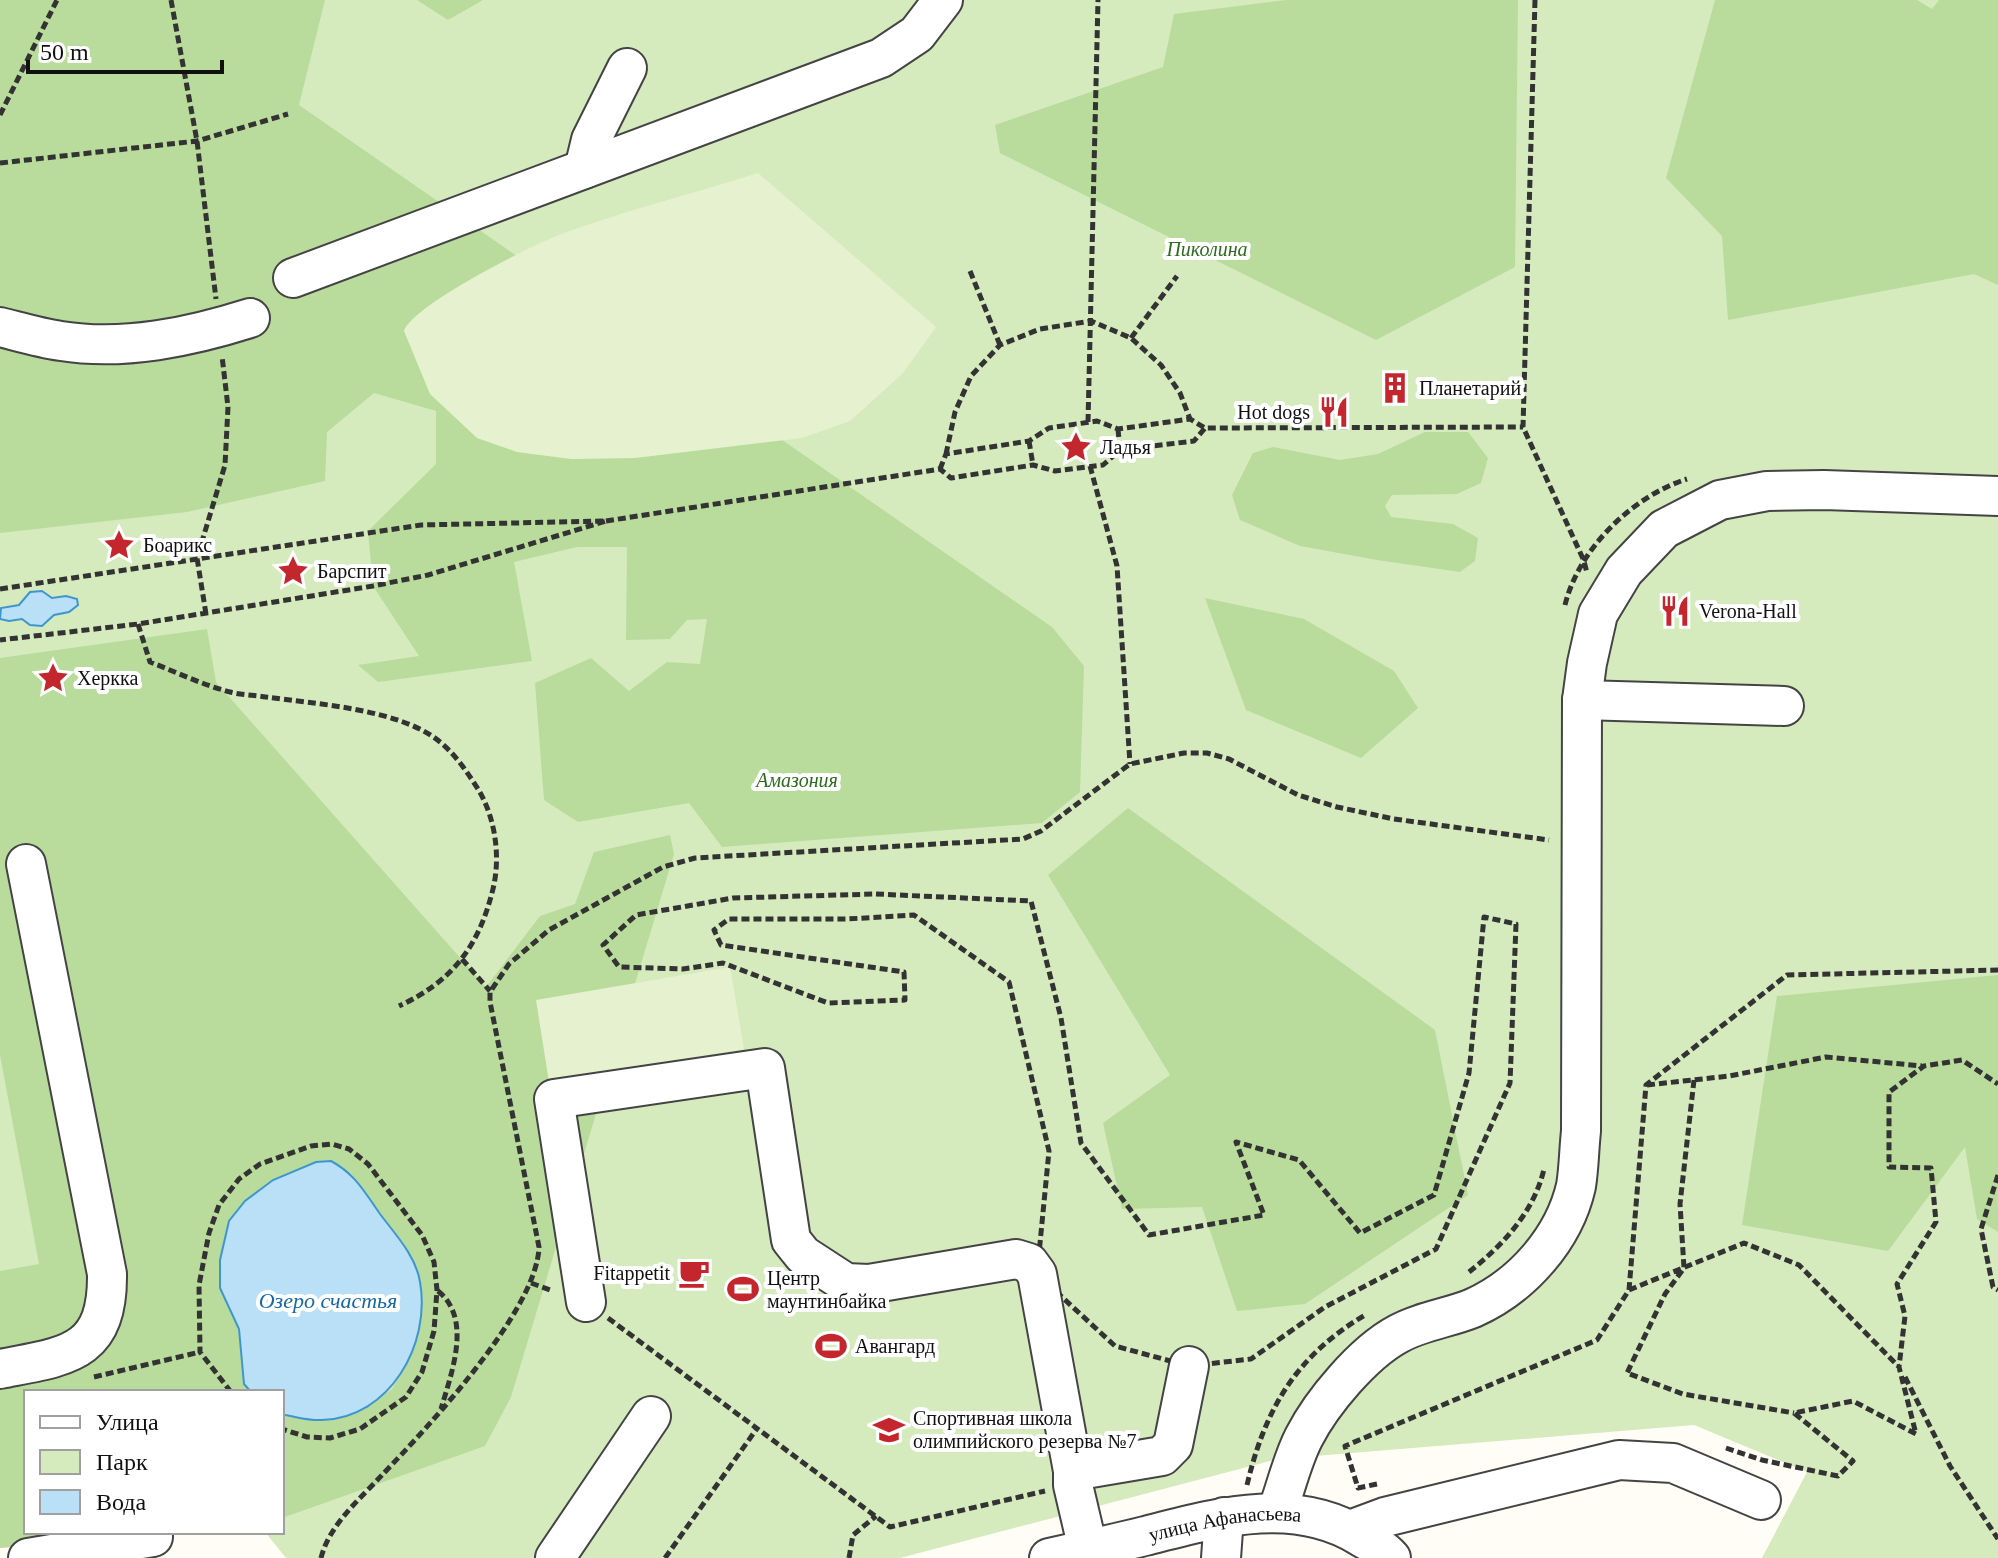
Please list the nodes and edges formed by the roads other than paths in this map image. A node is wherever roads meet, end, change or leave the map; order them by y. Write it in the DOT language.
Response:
graph roads {
  1 [pos="943,0"];
  2 [pos="627,68"];
  3 [pos="584,169"];
  4 [pos="293,278"];
  5 [pos="235,323"];
  6 [pos="0,327"];
  7 [pos="1998,496"];
  8 [pos="1582,700"];
  9 [pos="1784,706"];
  10 [pos="26,864"];
  11 [pos="586,1302"];
  12 [pos="1189,1366"];
  13 [pos="0,1369"];
  14 [pos="651,1416"];
  15 [pos="1073,1478"];
  16 [pos="1761,1500"];
  17 [pos="1277,1512"];
  18 [pos="1224,1517"];
  19 [pos="1350,1530"];
  20 [pos="153,1537"];
  21 [pos="1172,1544"];
  22 [pos="1106,1550"];
  23 [pos="28,1558"];
  24 [pos="555,1558"];
  25 [pos="1049,1558"];
  26 [pos="1221,1558"];
  27 [pos="1391,1558"];
  1 -- 3 [label="street"];
  2 -- 3 [label="street"];
  3 -- 4 [label="street"];
  5 -- 6 [label="street"];
  7 -- 8 [label="street"];
  8 -- 9 [label="street"];
  8 -- 17 [label="street"];
  10 -- 13 [label="street"];
  11 -- 15 [label="street"];
  12 -- 15 [label="street"];
  14 -- 24 [label="street"];
  15 -- 22 [label="street"];
  16 -- 19 [label="street"];
  17 -- 18 [label="street, улица Афанасьева"];
  17 -- 19 [label="street, улица Афанасьева"];
  18 -- 21 [label="street, улица Афанасьева"];
  18 -- 26 [label="street"];
  19 -- 27 [label="street, улица Афанасьева"];
  20 -- 23 [label="street"];
  21 -- 22 [label="street, улица Афанасьева"];
  22 -- 25 [label="street, улица Афанасьева"];
}
